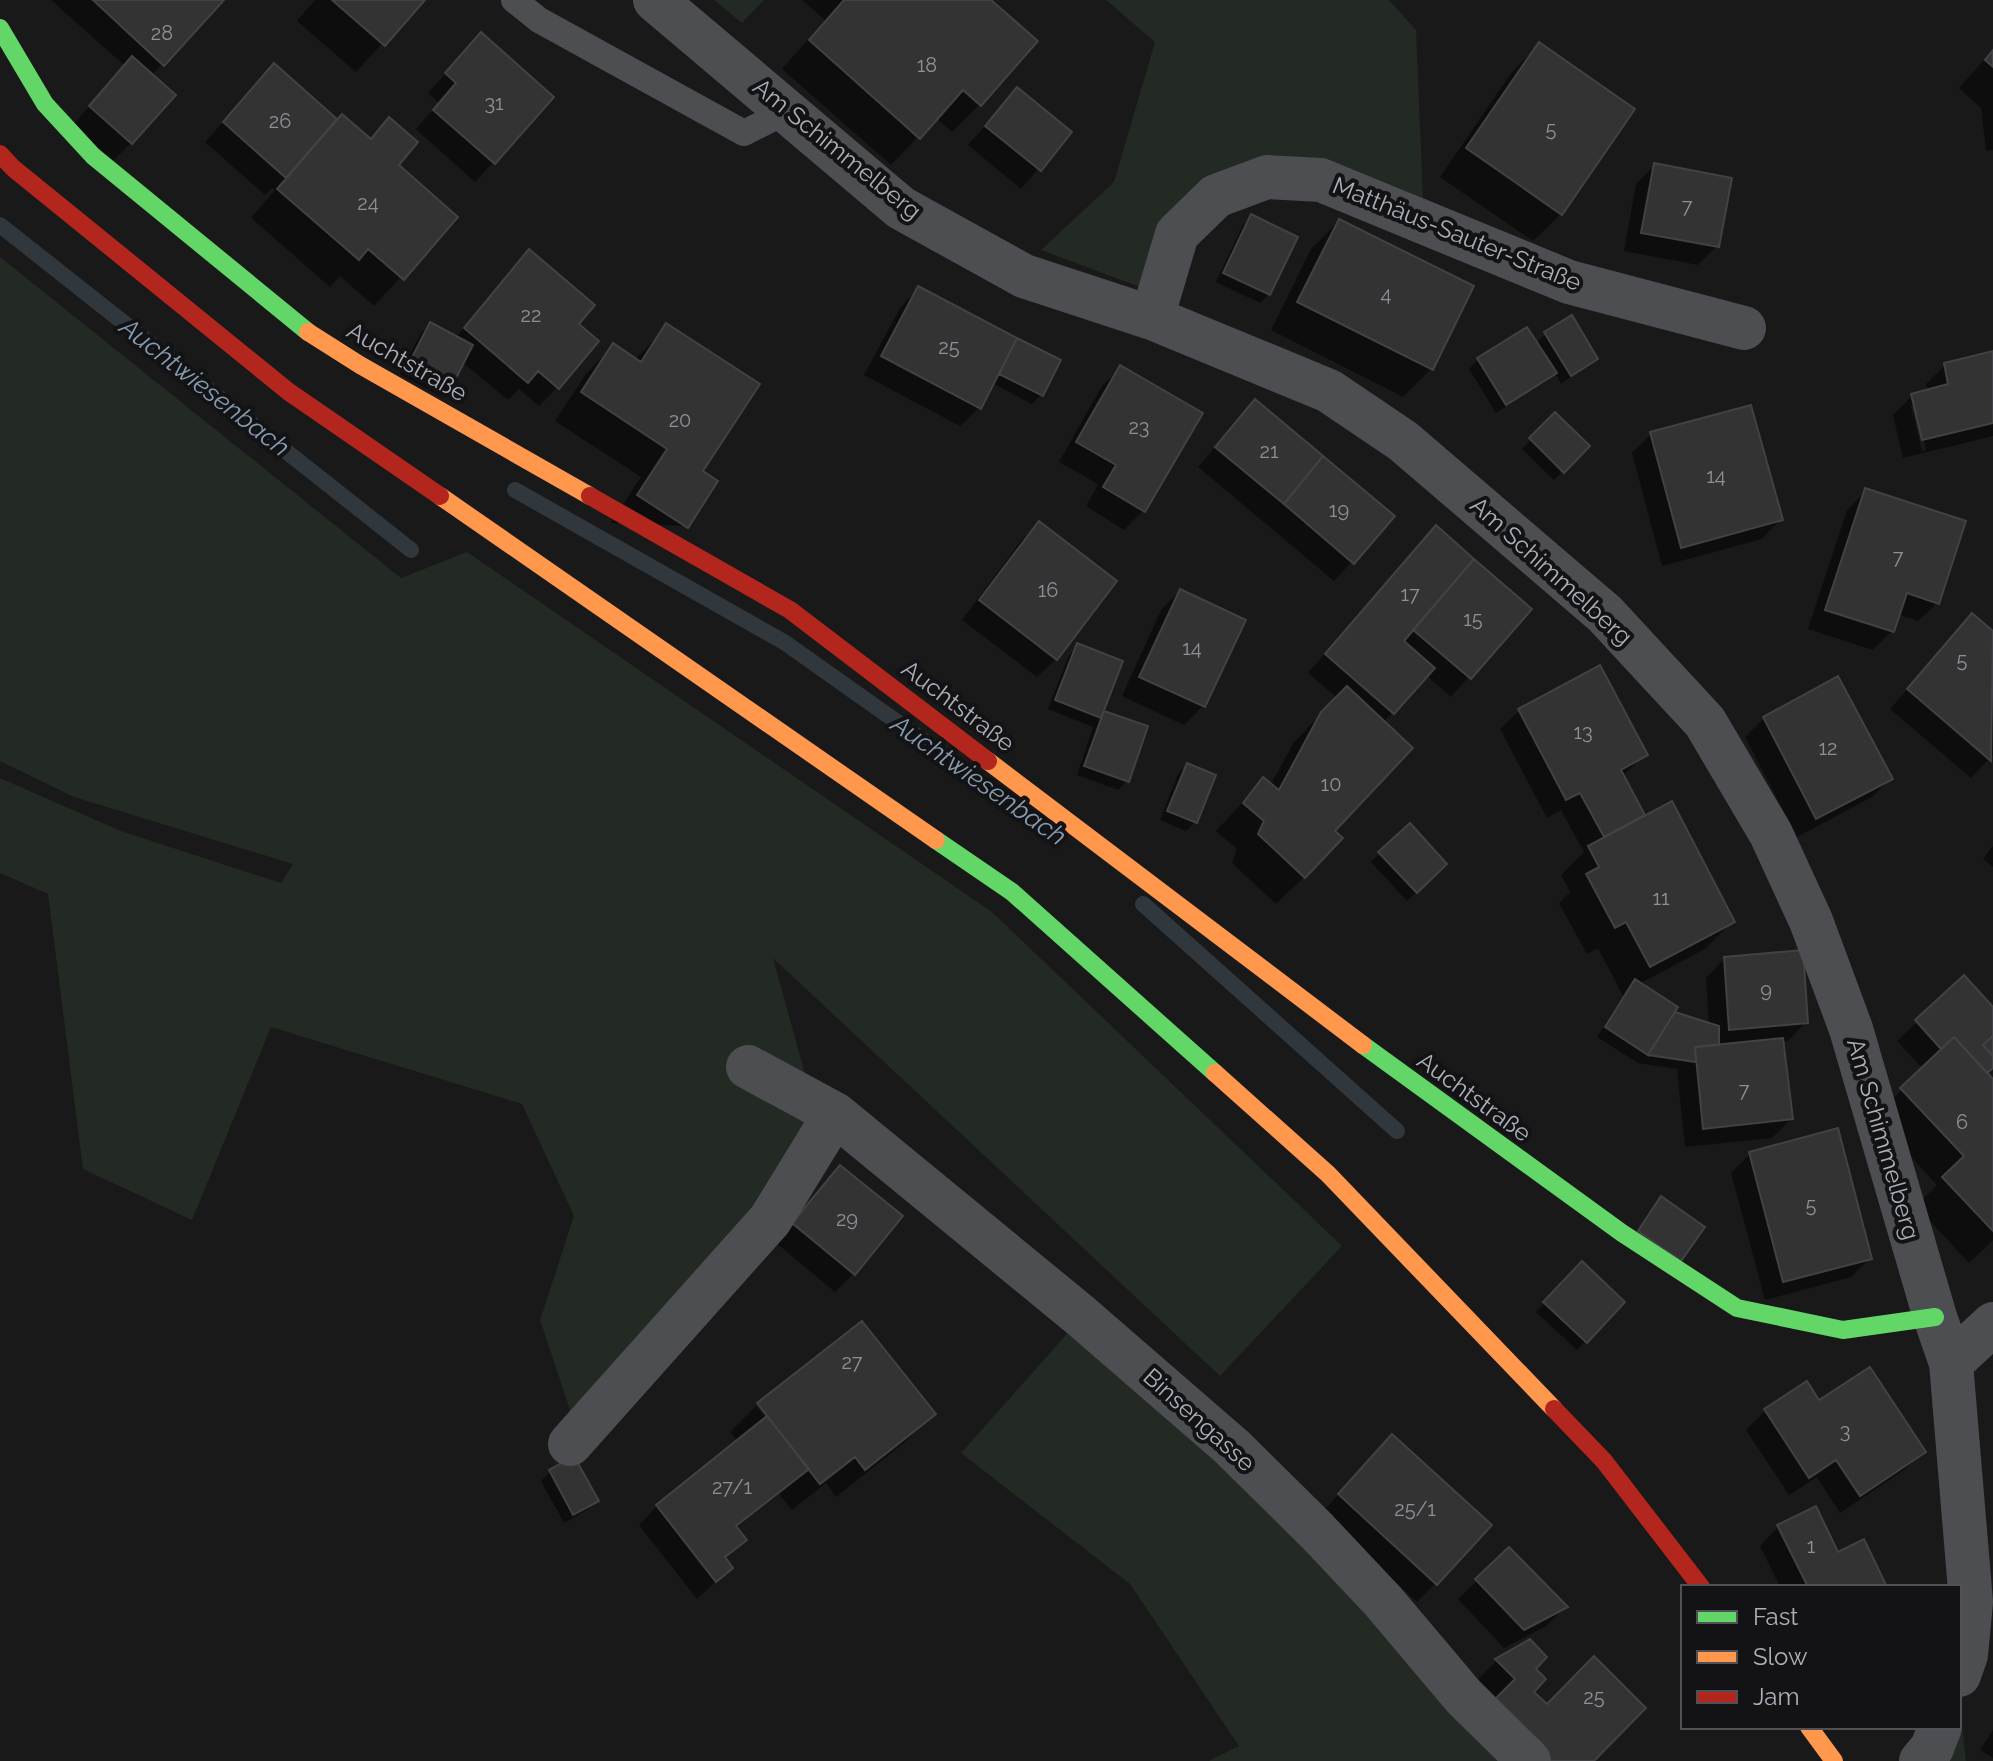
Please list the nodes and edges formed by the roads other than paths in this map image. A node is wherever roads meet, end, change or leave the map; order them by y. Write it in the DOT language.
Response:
graph roads {
  1 [pos="514,0"];
  2 [pos="655,0"];
  3 [pos="0,28"];
  4 [pos="787,111"];
  5 [pos="0,154"];
  6 [pos="1152,318"];
  7 [pos="1744,328"];
  8 [pos="748,1067"];
  9 [pos="835,1114"];
  10 [pos="1935,1317"];
  11 [pos="1993,1324"];
  12 [pos="1951,1363"];
  13 [pos="570,1444"];
  14 [pos="1699,1585"];
  15 [pos="1961,1669"];
  16 [pos="1810,1729"];
  17 [pos="1939,1729"];
  18 [pos="1529,1761"];
  19 [pos="1834,1761"];
  20 [pos="1921,1761"];
  1 -- 4 [label="lane"];
  2 -- 4 [label="street, Am Schimmelberg"];
  3 -- 10 [label="street, Auchtstraße"];
  4 -- 6 [label="street, Am Schimmelberg"];
  5 -- 14 [label="street"];
  6 -- 7 [label="street, Matthäus-Sauter-Straße"];
  6 -- 10 [label="street, Am Schimmelberg"];
  8 -- 9 [label="street, Binsengasse"];
  9 -- 13 [label="street"];
  9 -- 18 [label="street, Binsengasse"];
  10 -- 12 [label="street, Am Schimmelberg"];
  11 -- 12 [label="street"];
  12 -- 15 [label="street, Am Schimmelberg"];
  16 -- 19 [label="street"];
  17 -- 20 [label="street"];
}
